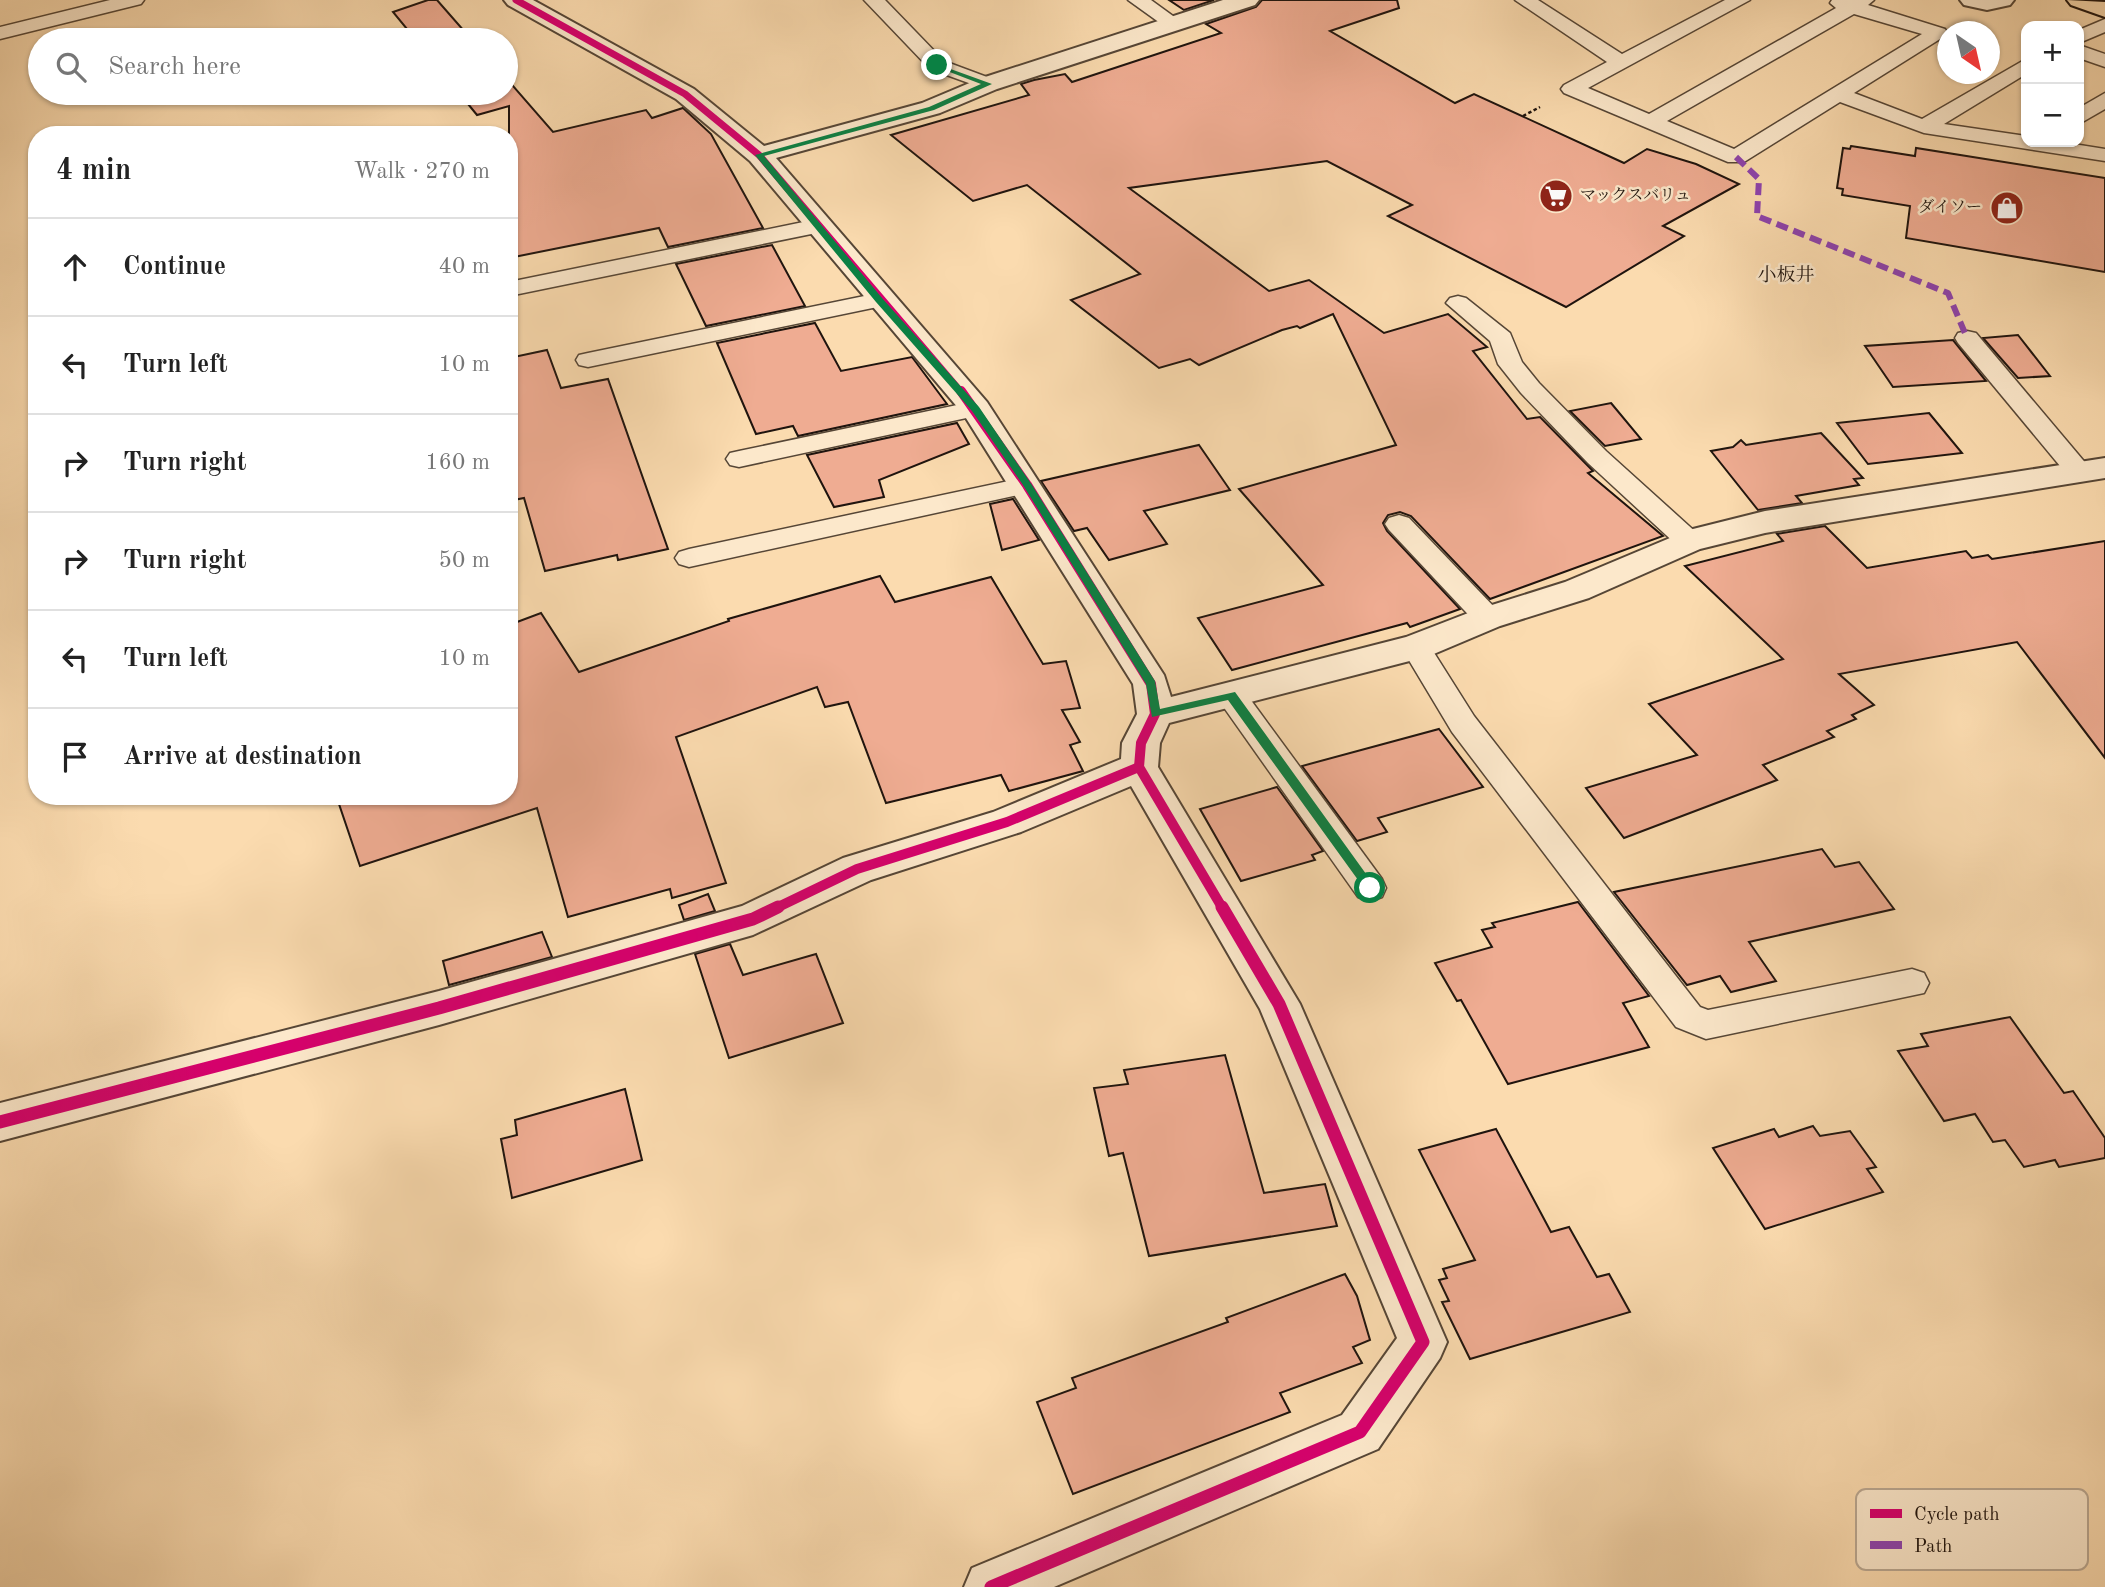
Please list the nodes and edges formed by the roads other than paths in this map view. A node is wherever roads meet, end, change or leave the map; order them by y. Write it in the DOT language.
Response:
graph roads {
  1 [pos="134,0"];
  2 [pos="516,0"];
  3 [pos="874,0"];
  4 [pos="1138,0"];
  5 [pos="1247,0"];
  6 [pos="1525,0"];
  7 [pos="1740,0"];
  8 [pos="1828,0"];
  9 [pos="1972,0"];
  10 [pos="2002,0"];
  11 [pos="2079,0"];
  12 [pos="1860,3"];
  13 [pos="2105,10"];
  14 [pos="1174,24"];
  15 [pos="2105,25"];
  16 [pos="0,33"];
  17 [pos="2084,35"];
  18 [pos="2084,53"];
  19 [pos="2105,61"];
  20 [pos="1621,62"];
  21 [pos="2021,68"];
  22 [pos="988,84"];
  23 [pos="1839,95"];
  24 [pos="2105,99"];
  25 [pos="2084,114"];
  26 [pos="1650,122"];
  27 [pos="1924,127"];
  28 [pos="2021,141"];
  29 [pos="2061,147"];
  30 [pos="759,155"];
  31 [pos="2105,155"];
  32 [pos="818,226"];
  33 [pos="518,287"];
  34 [pos="879,300"];
  35 [pos="1458,303"];
  36 [pos="1967,338"];
  37 [pos="588,360"];
  38 [pos="976,409"];
  39 [pos="739,459"];
  40 [pos="2092,470"];
  41 [pos="1027,485"];
  42 [pos="1399,524"];
  43 [pos="1689,541"];
  44 [pos="689,558"];
  45 [pos="1488,618"];
  46 [pos="1416,647"];
  47 [pos="1231,695"];
  48 [pos="1156,714"];
  49 [pos="1139,767"];
  50 [pos="1370,888"];
  51 [pos="1912,983"];
  52 [pos="0,1122"];
  53 [pos="991,1587"];
  1 -- 16 [label="lane"];
  2 -- 30 [label="street"];
  3 -- 22 [label="lane"];
  4 -- 14 [label="lane"];
  5 -- 14 [label="street"];
  6 -- 20 [label="lane"];
  7 -- 20 [label="lane"];
  8 -- 12 [label="lane"];
  9 -- 10 [label="street"];
  11 -- 13 [label="main road"];
  12 -- 23 [label="lane"];
  12 -- 26 [label="lane"];
  14 -- 22 [label="street"];
  15 -- 17 [label="lane"];
  18 -- 19 [label="lane"];
  20 -- 26 [label="lane"];
  21 -- 27 [label="lane"];
  22 -- 30 [label="street"];
  23 -- 26 [label="lane"];
  23 -- 27 [label="lane"];
  24 -- 25 [label="lane"];
  27 -- 28 [label="lane"];
  29 -- 31 [label="lane"];
  30 -- 32 [label="street"];
  32 -- 33 [label="lane"];
  32 -- 34 [label="street"];
  34 -- 37 [label="lane"];
  34 -- 38 [label="street"];
  35 -- 43 [label="lane"];
  36 -- 40 [label="lane"];
  38 -- 39 [label="lane"];
  38 -- 41 [label="street"];
  40 -- 43 [label="street"];
  41 -- 44 [label="lane"];
  41 -- 48 [label="street"];
  42 -- 45 [label="lane"];
  43 -- 45 [label="street"];
  45 -- 46 [label="street"];
  46 -- 47 [label="street"];
  46 -- 51 [label="lane"];
  47 -- 48 [label="street"];
  47 -- 50 [label="lane"];
  48 -- 49 [label="street"];
  49 -- 52 [label="street"];
  49 -- 53 [label="street"];
}
